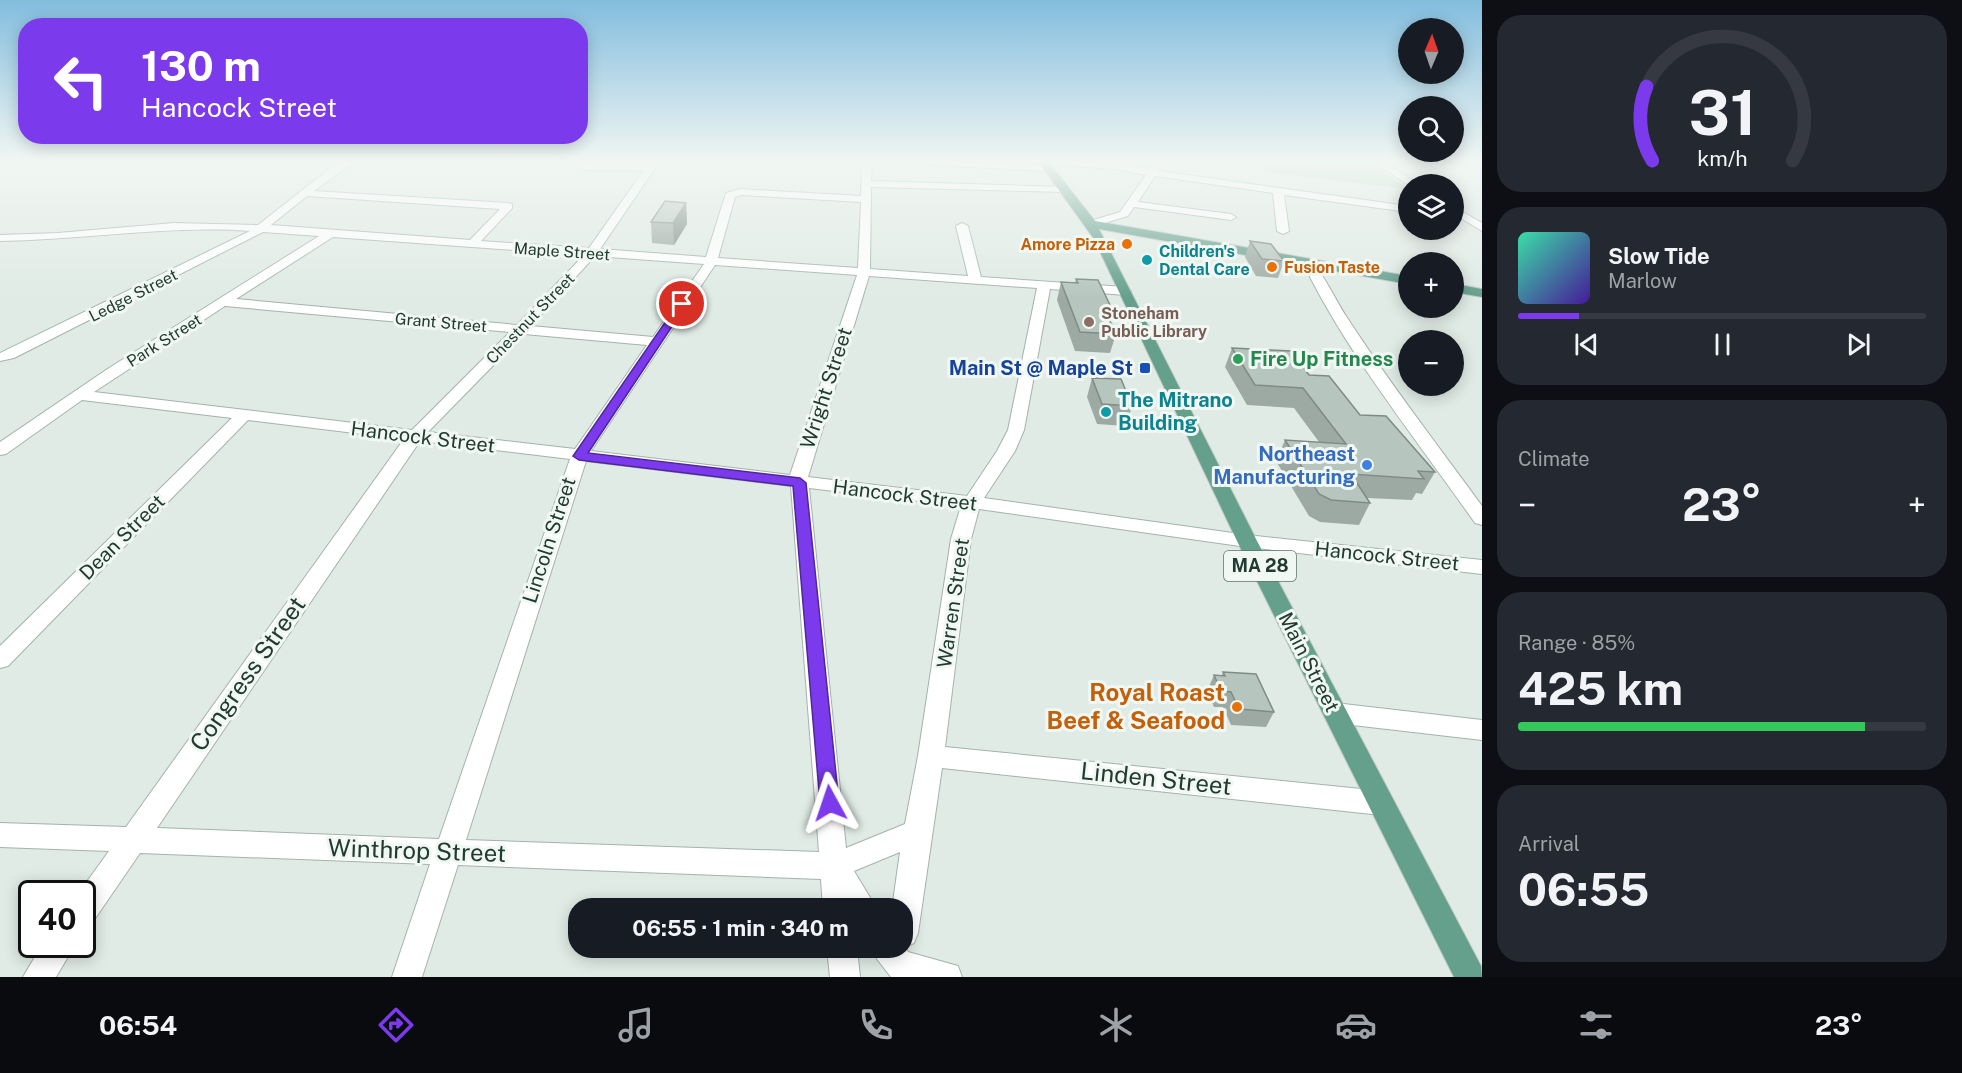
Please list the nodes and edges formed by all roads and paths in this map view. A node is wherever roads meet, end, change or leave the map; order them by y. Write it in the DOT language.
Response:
graph roads {
  1 [pos="289,207"];
  2 [pos="507,207"];
  3 [pos="625,207"];
  4 [pos="728,207"];
  5 [pos="866,207"];
  6 [pos="1077,207"];
  7 [pos="1130,207"];
  8 [pos="1152,207"];
  9 [pos="1280,207"];
  10 [pos="1232,217"];
  11 [pos="1464,218"];
  12 [pos="1091,224"];
  13 [pos="962,226"];
  14 [pos="263,228"];
  15 [pos="1482,228"];
  16 [pos="1283,231"];
  17 [pos="331,233"];
  18 [pos="0,238"];
  19 [pos="472,244"];
  20 [pos="592,253"];
  21 [pos="711,262"];
  22 [pos="1309,263"];
  23 [pos="864,272"];
  24 [pos="1398,278"];
  25 [pos="976,281"];
  26 [pos="1044,286"];
  27 [pos="1464,289"];
  28 [pos="1125,291"];
  29 [pos="1482,292"];
  30 [pos="225,302"];
  31 [pos="521,329"];
  32 [pos="657,342"];
  33 [pos="1,357"];
  34 [pos="78,395"];
  35 [pos="244,415"];
  36 [pos="0,433"];
  37 [pos="21,434"];
  38 [pos="415,436"];
  39 [pos="0,450"];
  40 [pos="579,456"];
  41 [pos="800,483"];
  42 [pos="972,502"];
  43 [pos="1482,519"];
  44 [pos="1247,541"];
  45 [pos="1482,567"];
  46 [pos="0,660"];
  47 [pos="1335,713"];
  48 [pos="1482,730"];
  49 [pos="931,756"];
  50 [pos="1381,803"];
  51 [pos="917,832"];
  52 [pos="0,835"];
  53 [pos="133,840"];
  54 [pos="446,852"];
  55 [pos="835,866"];
  56 [pos="96,893"];
  57 [pos="837,898"];
  58 [pos="855,898"];
  59 [pos="908,898"];
  60 [pos="51,958"];
  61 [pos="843,958"];
  62 [pos="896,960"];
  63 [pos="38,977"];
  64 [pos="407,977"];
  65 [pos="845,977"];
  66 [pos="947,977"];
  67 [pos="1470,977"];
  1 -- 14 [label="street, Ledge Street"];
  2 -- 19 [label="street"];
  3 -- 20 [label="street, Chestnut Street"];
  4 -- 21 [label="street, Lincoln Street"];
  5 -- 23 [label="street, Wright Street"];
  6 -- 12 [label="main road, Main Street / MA 28"];
  7 -- 12 [label="street"];
  8 -- 10 [label="street"];
  9 -- 16 [label="street"];
  11 -- 15 [label="street"];
  12 -- 22 [label="main road"];
  12 -- 28 [label="main road, Main Street / MA 28"];
  13 -- 25 [label="street"];
  14 -- 17 [label="street, Maple Street"];
  14 -- 18 [label="street, Maple Street"];
  14 -- 33 [label="street, Ledge Street"];
  17 -- 19 [label="street, Maple Street"];
  17 -- 30 [label="street, Park Street"];
  19 -- 20 [label="street, Maple Street"];
  20 -- 21 [label="street, Maple Street"];
  20 -- 31 [label="street, Chestnut Street"];
  21 -- 23 [label="street, Maple Street"];
  21 -- 32 [label="street, Lincoln Street"];
  22 -- 24 [label="main road"];
  22 -- 43 [label="street"];
  23 -- 25 [label="street, Maple Street"];
  23 -- 41 [label="street, Wright Street"];
  25 -- 26 [label="street, Maple Street"];
  26 -- 28 [label="street, Maple Street"];
  26 -- 42 [label="street, Warren Street"];
  27 -- 29 [label="main road"];
  28 -- 44 [label="main road, Main Street / MA 28"];
  30 -- 31 [label="street, Grant Street"];
  30 -- 34 [label="street, Park Street"];
  31 -- 32 [label="street, Grant Street"];
  31 -- 38 [label="street, Chestnut Street"];
  32 -- 40 [label="street, Lincoln Street"];
  34 -- 35 [label="street, Hancock Street"];
  34 -- 37 [label="street, Park Street"];
  35 -- 38 [label="street, Hancock Street"];
  35 -- 46 [label="street, Dean Street"];
  36 -- 37 [label="street"];
  37 -- 39 [label="street, Park Street"];
  38 -- 40 [label="street, Hancock Street"];
  38 -- 53 [label="street, Congress Street"];
  40 -- 41 [label="street, Hancock Street"];
  40 -- 54 [label="street, Lincoln Street"];
  41 -- 42 [label="street, Hancock Street"];
  41 -- 55 [label="street, Wright Street"];
  42 -- 44 [label="street, Hancock Street"];
  42 -- 49 [label="street, Warren Street"];
  44 -- 45 [label="street, Hancock Street"];
  44 -- 47 [label="main road, Main Street / MA 28"];
  47 -- 48 [label="street"];
  47 -- 50 [label="main road, Main Street / MA 28"];
  49 -- 50 [label="street, Linden Street"];
  49 -- 51 [label="street, Warren Street"];
  50 -- 67 [label="main road, Main Street / MA 28"];
  51 -- 55 [label="street, Winthrop Street"];
  51 -- 59 [label="street, Warren Street"];
  52 -- 53 [label="street, Winthrop Street"];
  53 -- 54 [label="street, Winthrop Street"];
  53 -- 56 [label="street, Congress Street"];
  54 -- 55 [label="street, Winthrop Street"];
  54 -- 64 [label="street, Lincoln Street"];
  55 -- 57 [label="street"];
  55 -- 58 [label="street"];
  60 -- 63 [label="street"];
  61 -- 65 [label="street"];
  62 -- 66 [label="street"];
}
